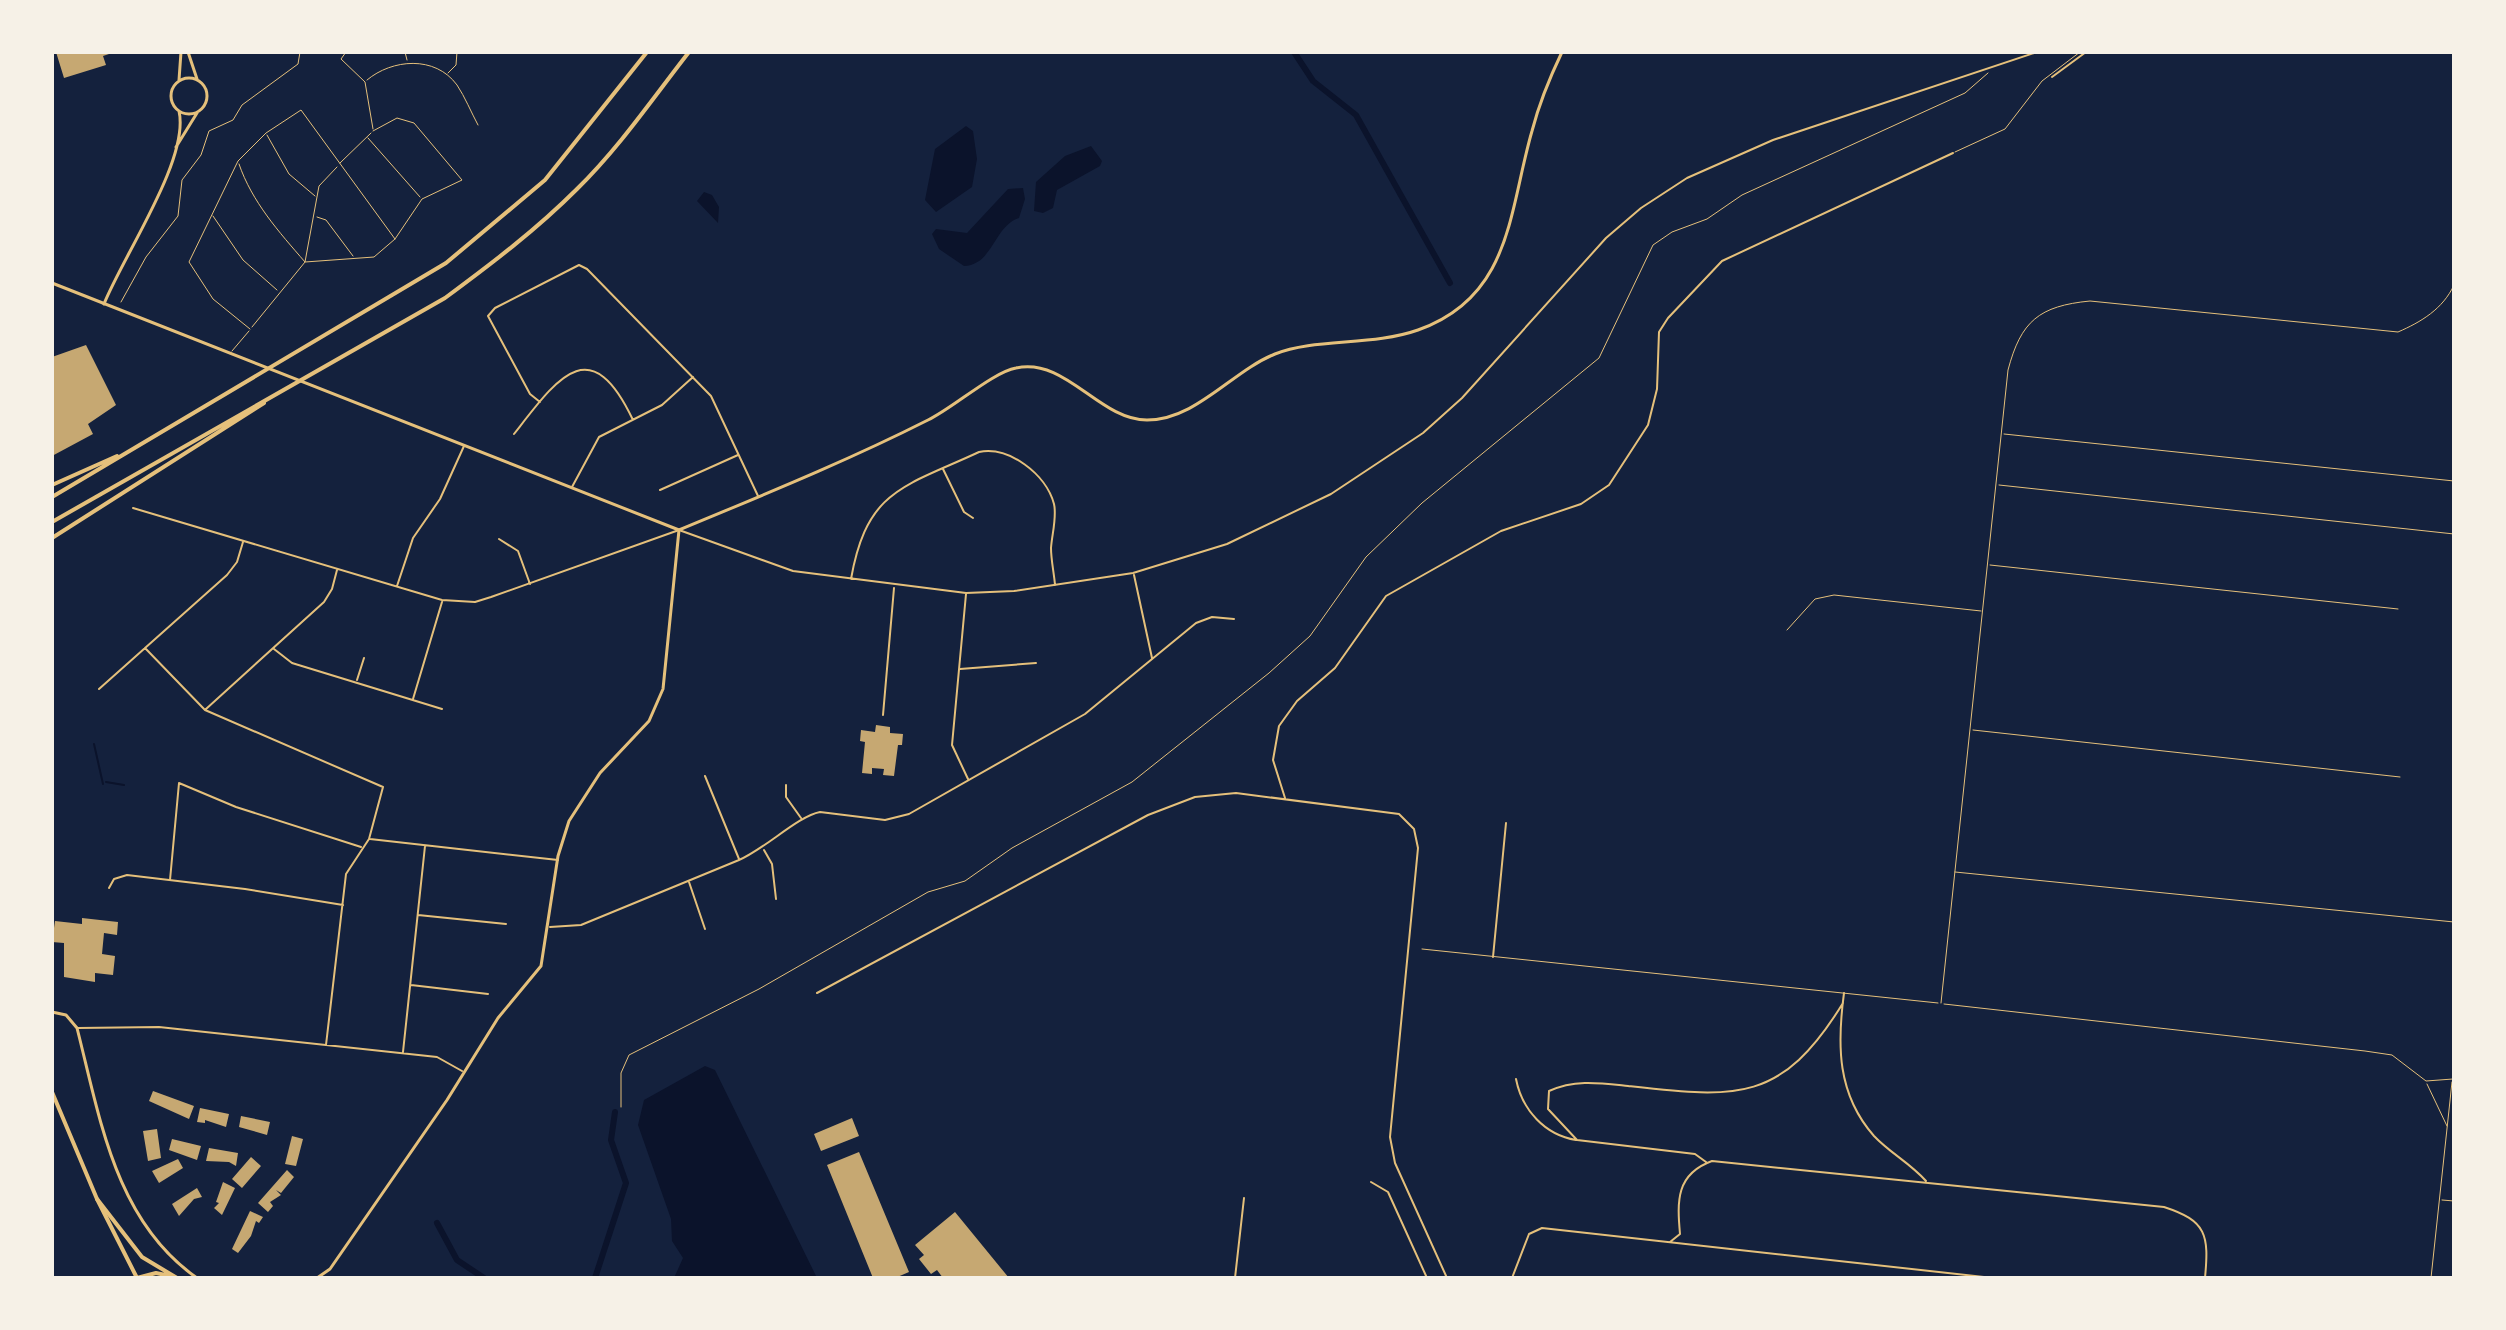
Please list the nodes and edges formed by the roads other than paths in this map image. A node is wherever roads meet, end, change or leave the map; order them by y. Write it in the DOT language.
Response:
graph roads {
  1 [pos="181,52"];
  2 [pos="188,52"];
  3 [pos="346,52"];
  4 [pos="405,52"];
  5 [pos="457,52"];
  6 [pos="647,52"];
  7 [pos="689,52"];
  8 [pos="1562,52"];
  9 [pos="2037,52"];
  10 [pos="2080,52"];
  11 [pos="2086,52"];
  12 [pos="408,62"];
  13 [pos="447,75"];
  14 [pos="2052,77"];
  15 [pos="197,79"];
  16 [pos="178,81"];
  17 [pos="365,82"];
  18 [pos="179,111"];
  19 [pos="198,111"];
  20 [pos="478,125"];
  21 [pos="373,131"];
  22 [pos="266,133"];
  23 [pos="367,137"];
  24 [pos="176,147"];
  25 [pos="1953,153"];
  26 [pos="238,161"];
  27 [pos="338,165"];
  28 [pos="317,198"];
  29 [pos="422,199"];
  30 [pos="212,215"];
  31 [pos="315,216"];
  32 [pos="395,239"];
  33 [pos="353,256"];
  34 [pos="305,262"];
  35 [pos="52,283"];
  36 [pos="2454,285"];
  37 [pos="279,292"];
  38 [pos="104,304"];
  39 [pos="250,329"];
  40 [pos="230,353"];
  41 [pos="694,377"];
  42 [pos="276,394"];
  43 [pos="540,402"];
  44 [pos="633,420"];
  45 [pos="514,434"];
  46 [pos="2002,434"];
  47 [pos="464,446"];
  48 [pos="127,453"];
  49 [pos="739,455"];
  50 [pos="943,469"];
  51 [pos="2454,481"];
  52 [pos="1996,484"];
  53 [pos="52,485"];
  54 [pos="571,488"];
  55 [pos="660,490"];
  56 [pos="52,497"];
  57 [pos="759,497"];
  58 [pos="133,508"];
  59 [pos="973,518"];
  60 [pos="52,522"];
  61 [pos="679,530"];
  62 [pos="2454,534"];
  63 [pos="52,538"];
  64 [pos="499,539"];
  65 [pos="244,541"];
  66 [pos="1988,565"];
  67 [pos="338,569"];
  68 [pos="1133,573"];
  69 [pos="850,581"];
  70 [pos="530,584"];
  71 [pos="1055,585"];
  72 [pos="894,586"];
  73 [pos="396,587"];
  74 [pos="966,593"];
  75 [pos="442,600"];
  76 [pos="2398,609"];
  77 [pos="1983,611"];
  78 [pos="1234,619"];
  79 [pos="1787,630"];
  80 [pos="145,648"];
  81 [pos="273,648"];
  82 [pos="364,658"];
  83 [pos="1153,659"];
  84 [pos="1036,663"];
  85 [pos="959,669"];
  86 [pos="357,682"];
  87 [pos="99,689"];
  88 [pos="413,699"];
  89 [pos="442,709"];
  90 [pos="205,710"];
  91 [pos="883,715"];
  92 [pos="1970,730"];
  93 [pos="705,776"];
  94 [pos="2400,777"];
  95 [pos="968,780"];
  96 [pos="786,785"];
  97 [pos="1285,798"];
  98 [pos="802,819"];
  99 [pos="1506,823"];
  100 [pos="369,839"];
  101 [pos="425,846"];
  102 [pos="361,847"];
  103 [pos="763,849"];
  104 [pos="558,860"];
  105 [pos="739,860"];
  106 [pos="1955,872"];
  107 [pos="170,880"];
  108 [pos="689,881"];
  109 [pos="109,888"];
  110 [pos="776,899"];
  111 [pos="343,905"];
  112 [pos="417,915"];
  113 [pos="2454,922"];
  114 [pos="506,924"];
  115 [pos="550,927"];
  116 [pos="705,929"];
  117 [pos="1422,949"];
  118 [pos="1493,957"];
  119 [pos="410,985"];
  120 [pos="817,993"];
  121 [pos="1844,993"];
  122 [pos="488,994"];
  123 [pos="1843,1003"];
  124 [pos="1941,1003"];
  125 [pos="53,1010"];
  126 [pos="77,1028"];
  127 [pos="326,1045"];
  128 [pos="402,1054"];
  129 [pos="463,1072"];
  130 [pos="2454,1075"];
  131 [pos="1516,1079"];
  132 [pos="2453,1079"];
  133 [pos="2426,1081"];
  134 [pos="52,1092"];
  135 [pos="2448,1127"];
  136 [pos="1577,1140"];
  137 [pos="1707,1162"];
  138 [pos="1371,1182"];
  139 [pos="1926,1182"];
  140 [pos="1244,1198"];
  141 [pos="97,1199"];
  142 [pos="2440,1200"];
  143 [pos="2454,1201"];
  144 [pos="1670,1242"];
  145 [pos="137,1278"];
  146 [pos="176,1278"];
  147 [pos="197,1278"];
  148 [pos="317,1278"];
  149 [pos="1235,1278"];
  150 [pos="1427,1278"];
  151 [pos="1447,1278"];
  152 [pos="1512,1278"];
  153 [pos="1993,1278"];
  154 [pos="2205,1278"];
  155 [pos="2431,1278"];
  1 -- 16 [label="street"];
  2 -- 15 [label="street"];
  3 -- 17 [label="lane"];
  4 -- 12 [label="lane"];
  5 -- 13 [label="lane"];
  6 -- 48 [label="main road"];
  7 -- 42 [label="main road"];
  8 -- 57 [label="street"];
  9 -- 68 [label="street"];
  10 -- 25 [label="lane"];
  11 -- 14 [label="street"];
  12 -- 13 [label="lane"];
  12 -- 17 [label="lane"];
  13 -- 20 [label="lane"];
  15 -- 16 [label="street"];
  15 -- 19 [label="street"];
  16 -- 18 [label="street"];
  17 -- 21 [label="lane"];
  18 -- 19 [label="street"];
  18 -- 24 [label="street"];
  19 -- 24 [label="street"];
  21 -- 23 [label="lane"];
  21 -- 29 [label="lane"];
  22 -- 26 [label="lane"];
  22 -- 27 [label="lane"];
  22 -- 28 [label="lane"];
  23 -- 27 [label="lane"];
  23 -- 29 [label="lane"];
  24 -- 38 [label="street"];
  25 -- 97 [label="street"];
  26 -- 30 [label="lane"];
  26 -- 34 [label="lane"];
  27 -- 28 [label="lane"];
  27 -- 32 [label="lane"];
  28 -- 31 [label="lane"];
  29 -- 32 [label="lane"];
  30 -- 37 [label="lane"];
  30 -- 39 [label="lane"];
  31 -- 33 [label="lane"];
  31 -- 34 [label="lane"];
  32 -- 33 [label="lane"];
  33 -- 34 [label="lane"];
  34 -- 37 [label="lane"];
  35 -- 38 [label="street"];
  36 -- 46 [label="lane"];
  37 -- 39 [label="lane"];
  38 -- 40 [label="street"];
  39 -- 40 [label="lane"];
  40 -- 47 [label="street"];
  41 -- 43 [label="street"];
  41 -- 44 [label="street"];
  41 -- 49 [label="street"];
  42 -- 60 [label="main road"];
  42 -- 63 [label="main road"];
  43 -- 44 [label="street"];
  43 -- 45 [label="street"];
  44 -- 54 [label="street"];
  46 -- 51 [label="lane"];
  46 -- 52 [label="lane"];
  47 -- 54 [label="street"];
  47 -- 73 [label="street"];
  48 -- 53 [label="main road"];
  48 -- 56 [label="main road"];
  49 -- 55 [label="street"];
  49 -- 57 [label="street"];
  50 -- 59 [label="street"];
  50 -- 69 [label="street"];
  50 -- 71 [label="street"];
  52 -- 62 [label="lane"];
  52 -- 66 [label="lane"];
  54 -- 61 [label="street"];
  57 -- 61 [label="street"];
  58 -- 65 [label="street"];
  61 -- 69 [label="street"];
  61 -- 70 [label="street"];
  61 -- 104 [label="street"];
  64 -- 70 [label="street"];
  65 -- 67 [label="street"];
  65 -- 80 [label="street"];
  66 -- 76 [label="lane"];
  66 -- 77 [label="lane"];
  67 -- 73 [label="street"];
  67 -- 81 [label="street"];
  68 -- 71 [label="street"];
  68 -- 83 [label="street"];
  69 -- 72 [label="street"];
  70 -- 75 [label="street"];
  71 -- 74 [label="street"];
  72 -- 74 [label="street"];
  72 -- 91 [label="street"];
  73 -- 75 [label="street"];
  74 -- 85 [label="street"];
  75 -- 88 [label="street"];
  77 -- 79 [label="lane"];
  77 -- 92 [label="lane"];
  78 -- 83 [label="street"];
  80 -- 87 [label="street"];
  80 -- 90 [label="street"];
  81 -- 86 [label="street"];
  81 -- 90 [label="street"];
  82 -- 86 [label="street"];
  83 -- 95 [label="street"];
  84 -- 85 [label="street"];
  85 -- 95 [label="street"];
  86 -- 88 [label="street"];
  88 -- 89 [label="street"];
  90 -- 100 [label="street"];
  92 -- 94 [label="lane"];
  92 -- 106 [label="lane"];
  93 -- 105 [label="street"];
  95 -- 98 [label="street"];
  96 -- 98 [label="street"];
  97 -- 120 [label="street"];
  97 -- 151 [label="street"];
  98 -- 103 [label="street"];
  99 -- 118 [label="street"];
  100 -- 101 [label="street"];
  100 -- 102 [label="street"];
  101 -- 104 [label="street"];
  101 -- 112 [label="street"];
  102 -- 107 [label="street"];
  102 -- 111 [label="street"];
  103 -- 105 [label="street"];
  103 -- 110 [label="street"];
  104 -- 115 [label="street"];
  105 -- 108 [label="street"];
  106 -- 113 [label="lane"];
  106 -- 124 [label="lane"];
  107 -- 109 [label="street"];
  107 -- 111 [label="street"];
  108 -- 115 [label="street"];
  108 -- 116 [label="street"];
  111 -- 127 [label="street"];
  112 -- 114 [label="street"];
  112 -- 119 [label="street"];
  115 -- 129 [label="street"];
  117 -- 118 [label="lane"];
  118 -- 121 [label="lane"];
  119 -- 122 [label="street"];
  119 -- 128 [label="street"];
  121 -- 123 [label="street"];
  121 -- 124 [label="lane"];
  123 -- 136 [label="street"];
  123 -- 139 [label="street"];
  124 -- 133 [label="lane"];
  125 -- 126 [label="street"];
  126 -- 127 [label="street"];
  126 -- 147 [label="street"];
  127 -- 128 [label="street"];
  128 -- 129 [label="street"];
  129 -- 148 [label="street"];
  130 -- 132 [label="lane"];
  131 -- 136 [label="street"];
  132 -- 133 [label="lane"];
  132 -- 135 [label="lane"];
  133 -- 135 [label="lane"];
  134 -- 141 [label="main road"];
  135 -- 142 [label="lane"];
  136 -- 137 [label="street"];
  137 -- 139 [label="street"];
  137 -- 144 [label="street"];
  138 -- 150 [label="street"];
  139 -- 154 [label="street"];
  140 -- 149 [label="street"];
  141 -- 145 [label="main road"];
  141 -- 146 [label="main road"];
  142 -- 143 [label="lane"];
  142 -- 155 [label="lane"];
  144 -- 152 [label="street"];
  144 -- 153 [label="street"];
  145 -- 146 [label="main road"];
}
